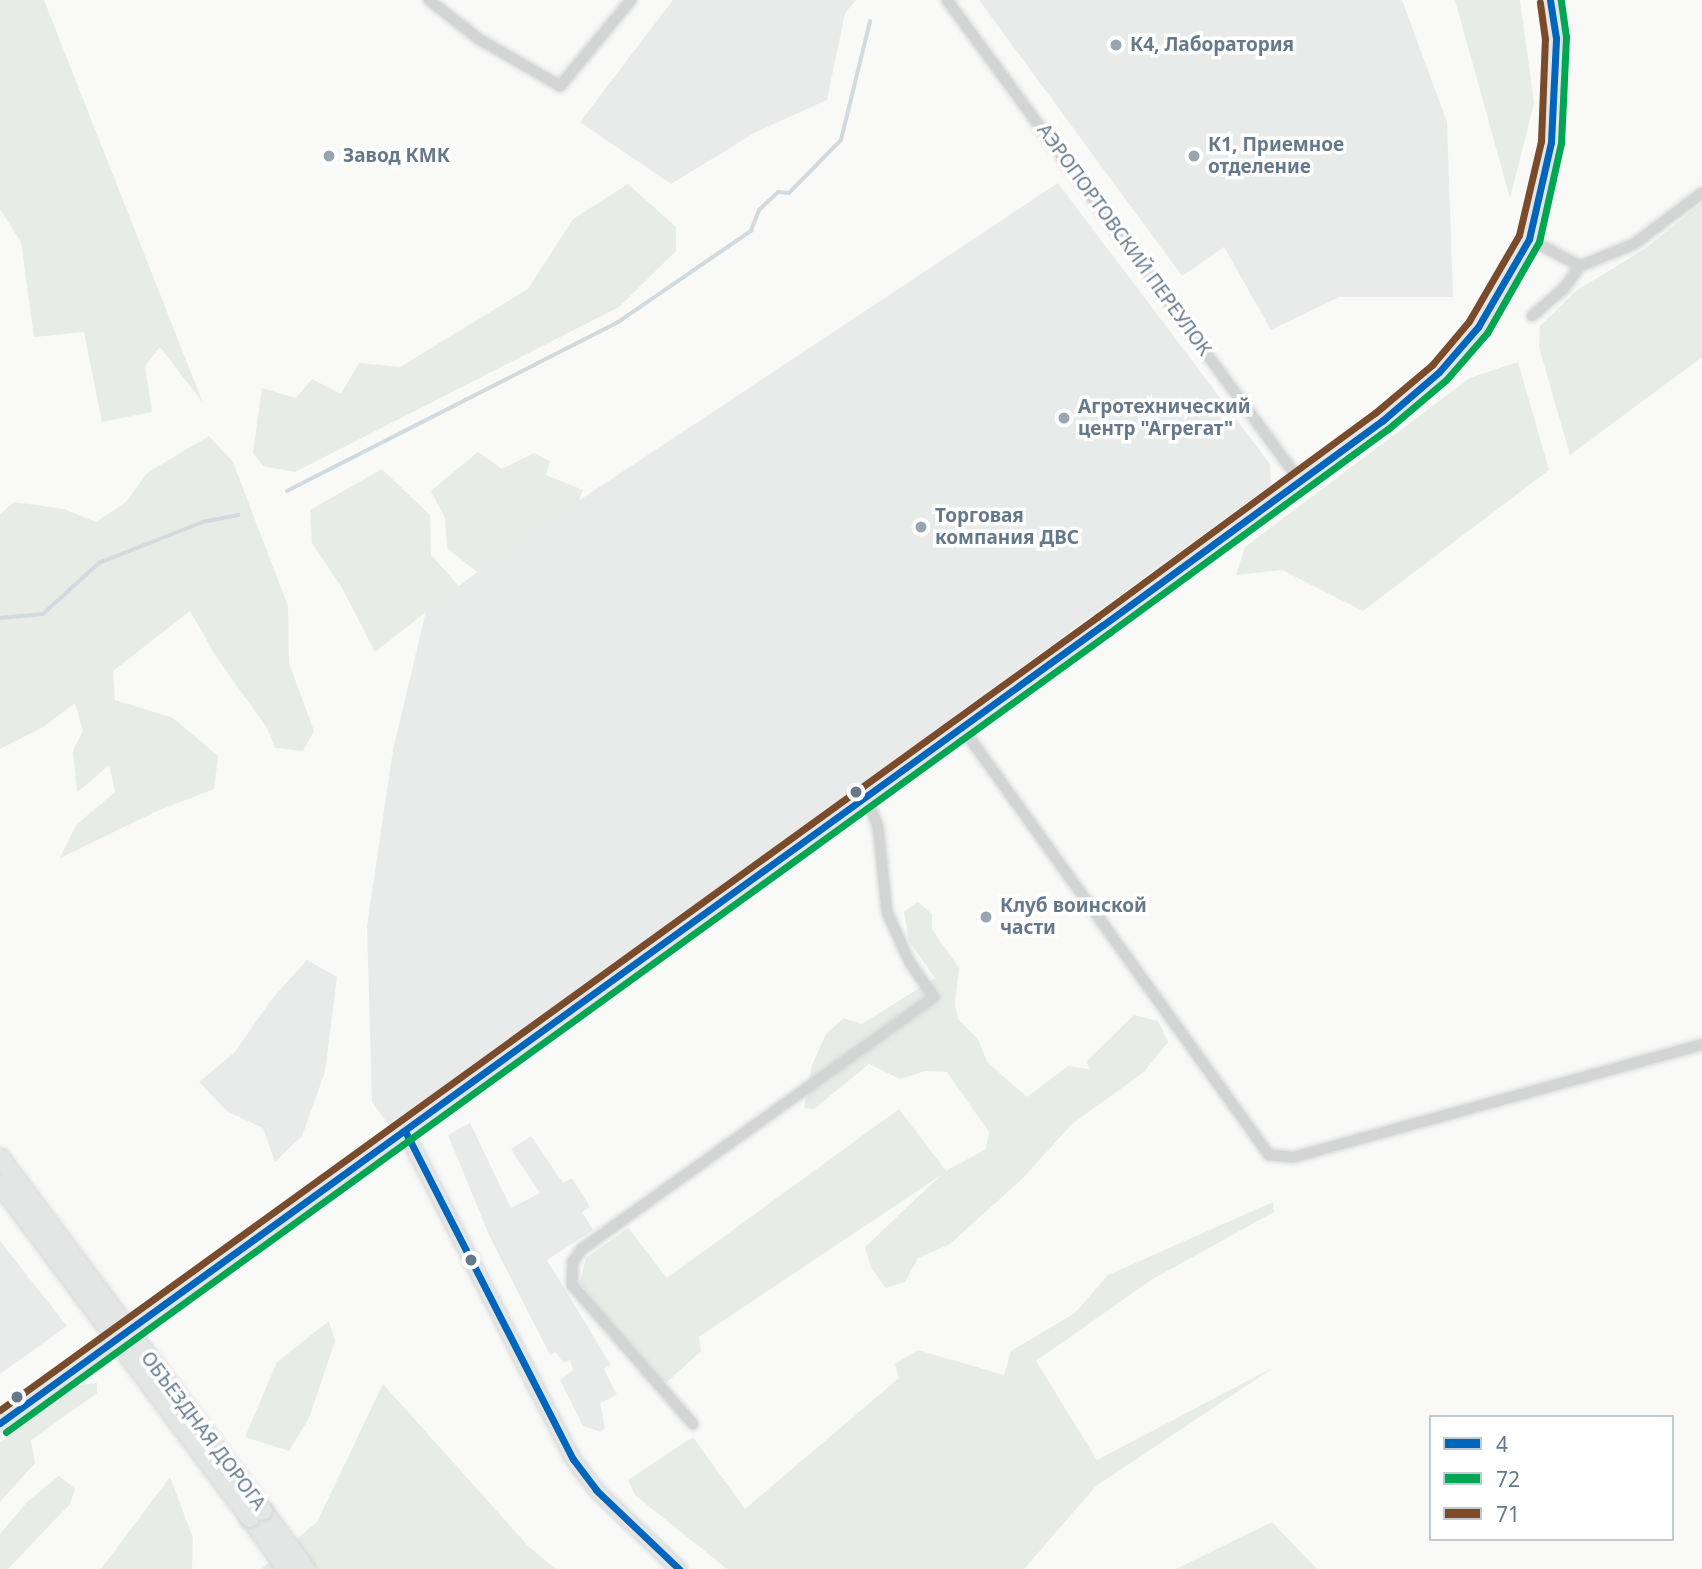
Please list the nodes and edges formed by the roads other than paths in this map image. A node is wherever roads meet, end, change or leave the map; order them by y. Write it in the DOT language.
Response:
graph roads {
  1 [pos="429,0"];
  2 [pos="631,0"];
  3 [pos="947,0"];
  4 [pos="1550,0"];
  5 [pos="1702,193"];
  6 [pos="1529,239"];
  7 [pos="1580,266"];
  8 [pos="1532,316"];
  9 [pos="1300,481"];
  10 [pos="961,726"];
  11 [pos="866,795"];
  12 [pos="1702,1045"];
  13 [pos="405,1130"];
  14 [pos="0,1158"];
  15 [pos="0,1184"];
  16 [pos="0,1423"];
  17 [pos="693,1424"];
  18 [pos="257,1515"];
  19 [pos="287,1569"];
  20 [pos="306,1569"];
  21 [pos="679,1569"];
  1 -- 2 [label="street"];
  3 -- 9 [label="street, АЭРОПОРТОВСКИЙ ПЕРЕУЛОК"];
  4 -- 6 [label="main road"];
  5 -- 7 [label="street"];
  6 -- 7 [label="street"];
  6 -- 9 [label="main road"];
  7 -- 8 [label="street"];
  9 -- 10 [label="main road"];
  10 -- 11 [label="main road"];
  10 -- 12 [label="street"];
  11 -- 13 [label="main road"];
  11 -- 17 [label="street"];
  13 -- 16 [label="main road"];
  13 -- 21 [label="main road"];
  14 -- 18 [label="highway, ОБЪЕЗДНАЯ ДОРОГА, bridge"];
  15 -- 18 [label="highway, ОБЪЕЗДНАЯ ДОРОГА, bridge"];
  18 -- 19 [label="highway, ОБЪЕЗДНАЯ ДОРОГА"];
  18 -- 20 [label="highway, ОБЪЕЗДНАЯ ДОРОГА"];
}
